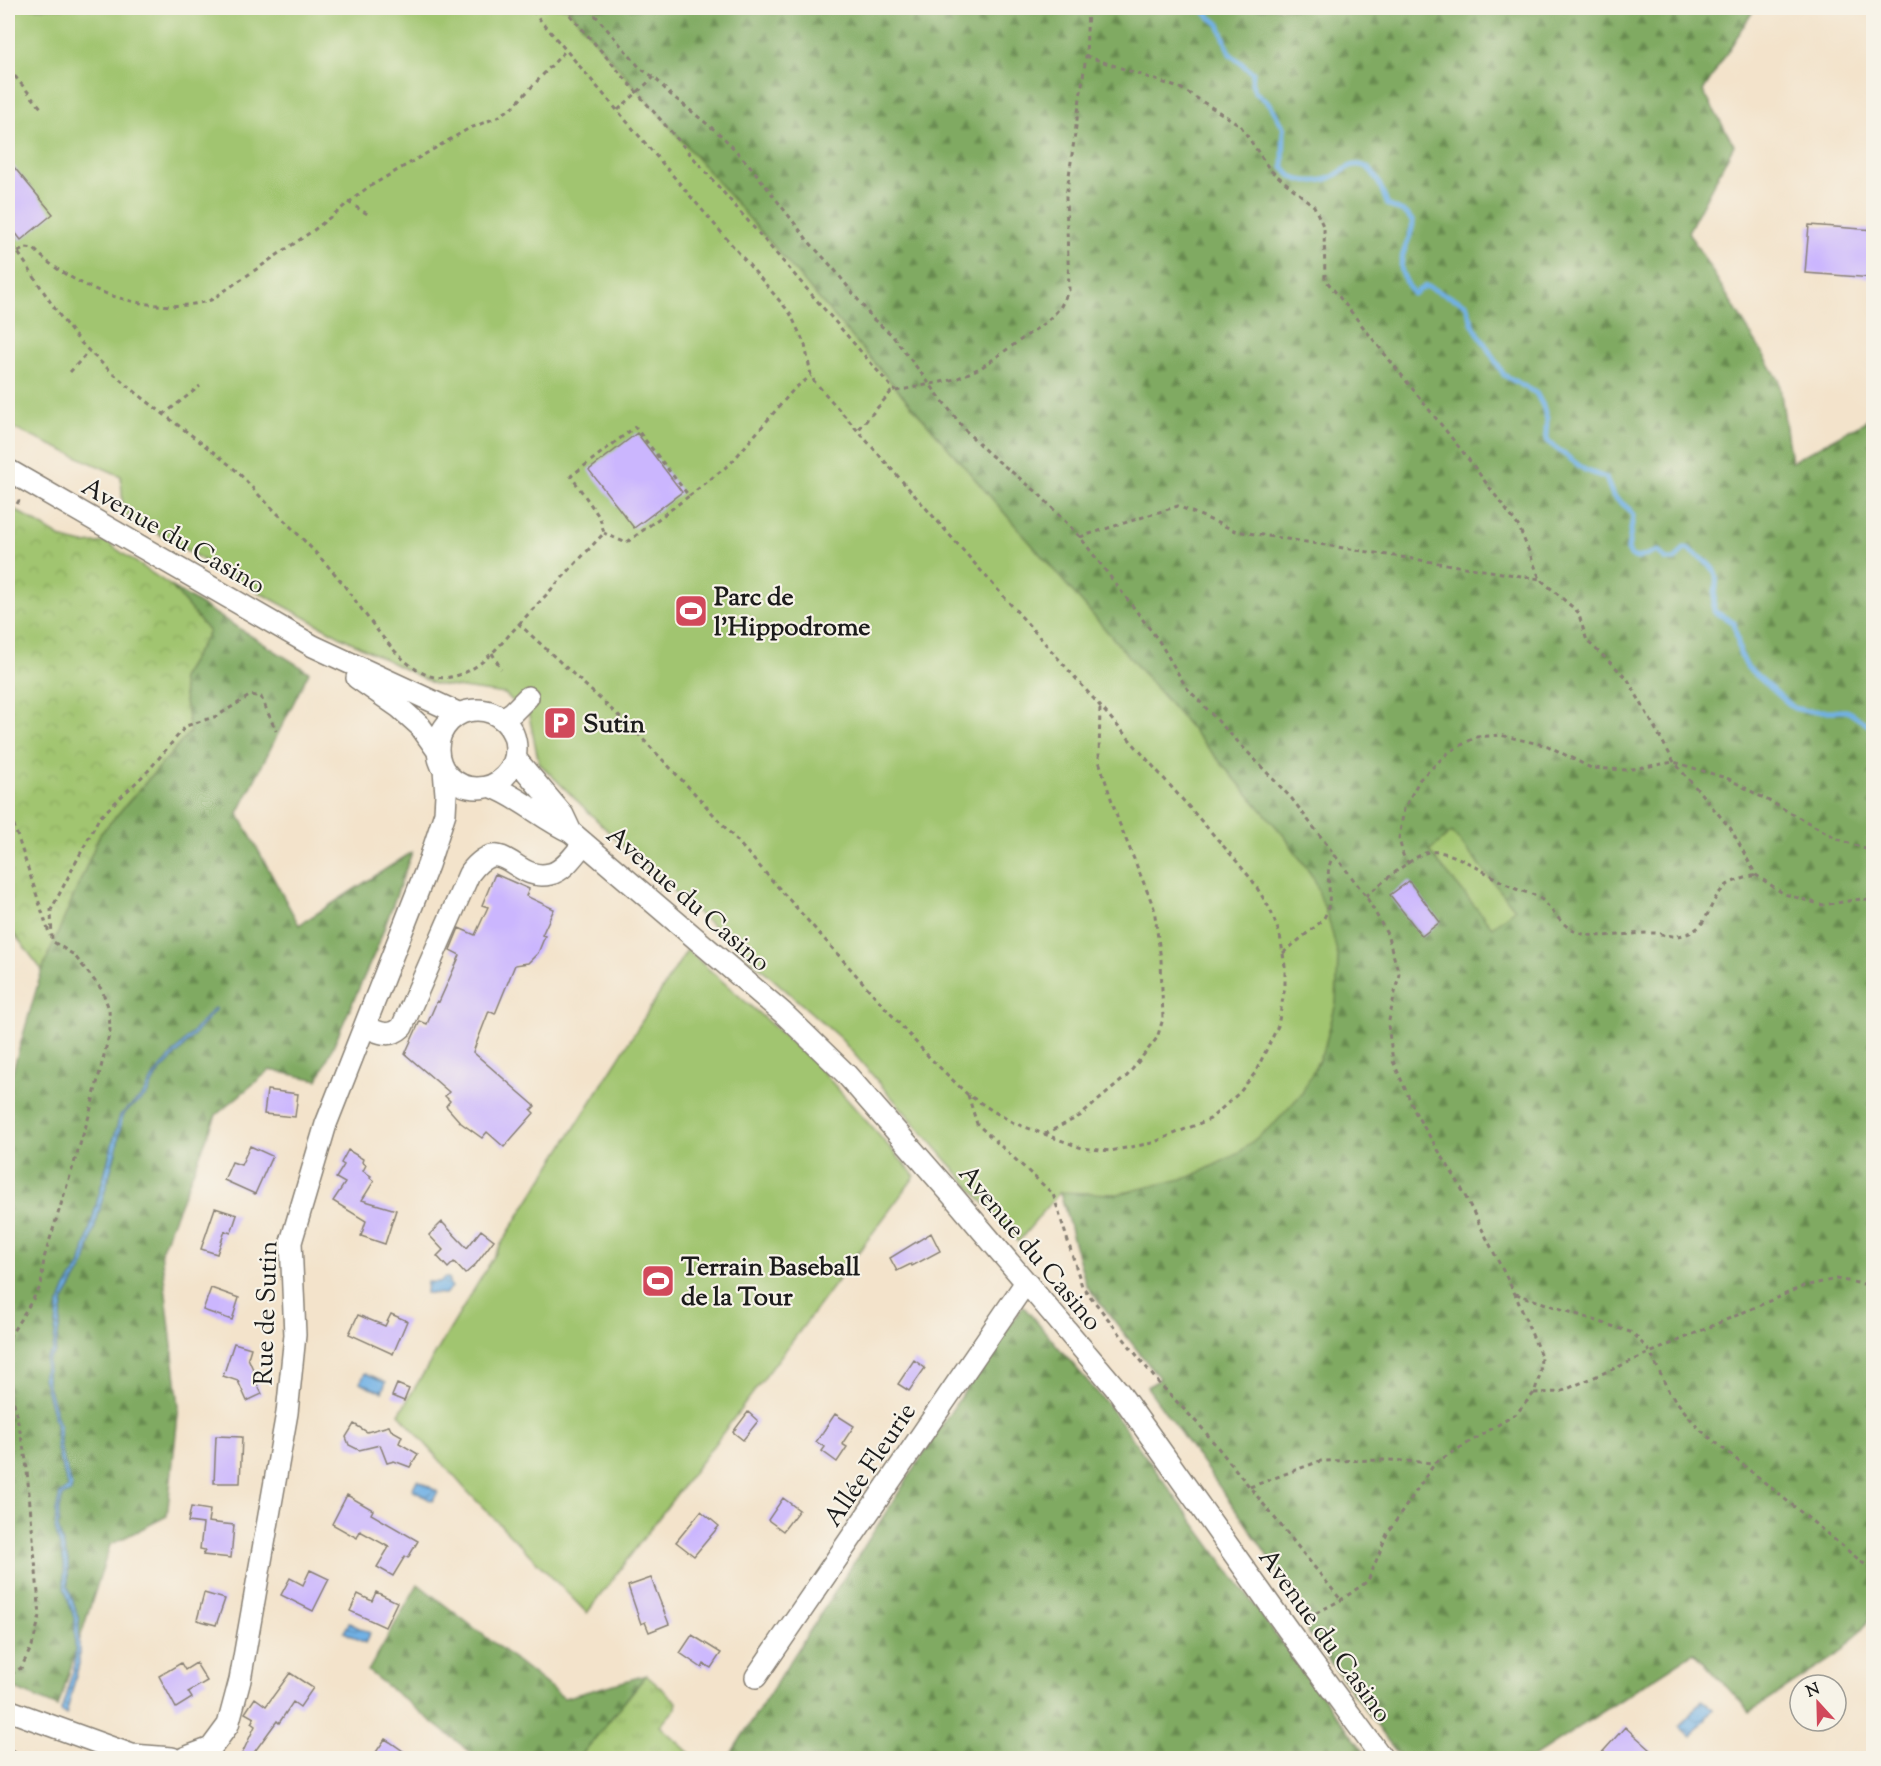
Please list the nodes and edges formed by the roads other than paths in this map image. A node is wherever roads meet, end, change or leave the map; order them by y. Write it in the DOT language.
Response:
graph roads {
  1 [pos="8,470"];
  2 [pos="313,646"];
  3 [pos="528,698"];
  4 [pos="460,714"];
  5 [pos="502,719"];
  6 [pos="437,750"];
  7 [pos="515,758"];
  8 [pos="444,770"];
  9 [pos="484,787"];
  10 [pos="577,838"];
  11 [pos="429,865"];
  12 [pos="365,1027"];
  13 [pos="1028,1284"];
  14 [pos="756,1677"];
  15 [pos="8,1710"];
  16 [pos="172,1758"];
  17 [pos="184,1758"];
  18 [pos="1382,1758"];
  1 -- 2 [label="street, Avenue du Casino"];
  2 -- 4 [label="street"];
  2 -- 6 [label="street"];
  3 -- 5 [label="street"];
  4 -- 5 [label="street"];
  4 -- 6 [label="street"];
  5 -- 7 [label="street"];
  6 -- 8 [label="street"];
  7 -- 9 [label="street"];
  7 -- 10 [label="street"];
  8 -- 9 [label="street"];
  8 -- 11 [label="street, Rue de Sutin"];
  9 -- 10 [label="street"];
  9 -- 11 [label="street, Rue de Sutin"];
  10 -- 12 [label="street"];
  10 -- 13 [label="street, Avenue du Casino"];
  11 -- 12 [label="street, Rue de Sutin"];
  12 -- 17 [label="street, Rue de Sutin"];
  13 -- 14 [label="street, Allée Fleurie"];
  13 -- 18 [label="street, Avenue du Casino"];
  15 -- 16 [label="street"];
}
